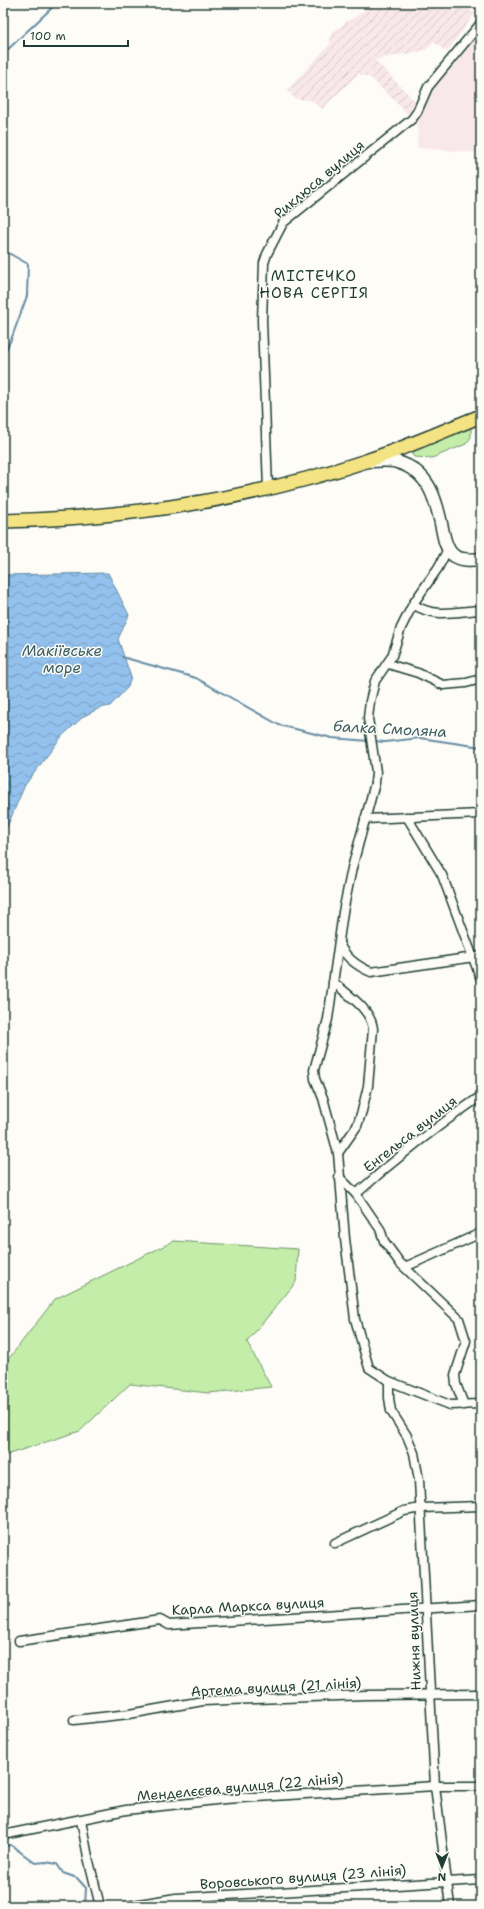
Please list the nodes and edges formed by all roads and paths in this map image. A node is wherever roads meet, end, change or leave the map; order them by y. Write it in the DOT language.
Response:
graph roads {
  1 [pos="481,23"];
  2 [pos="481,416"];
  3 [pos="366,461"];
  4 [pos="268,489"];
  5 [pos="3,521"];
  6 [pos="448,549"];
  7 [pos="481,559"];
  8 [pos="413,604"];
  9 [pos="481,610"];
  10 [pos="388,664"];
  11 [pos="481,679"];
  12 [pos="481,814"];
  13 [pos="407,817"];
  14 [pos="365,819"];
  15 [pos="339,943"];
  16 [pos="477,956"];
  17 [pos="481,979"];
  18 [pos="333,982"];
  19 [pos="481,1096"];
  20 [pos="338,1153"];
  21 [pos="339,1177"];
  22 [pos="356,1194"];
  23 [pos="481,1233"];
  24 [pos="405,1267"];
  25 [pos="389,1381"];
  26 [pos="481,1404"];
  27 [pos="464,1405"];
  28 [pos="481,1506"];
  29 [pos="421,1508"];
  30 [pos="335,1543"];
  31 [pos="481,1605"];
  32 [pos="426,1608"];
  33 [pos="19,1641"];
  34 [pos="429,1694"];
  35 [pos="481,1694"];
  36 [pos="74,1720"];
  37 [pos="435,1786"];
  38 [pos="481,1786"];
  39 [pos="81,1820"];
  40 [pos="3,1835"];
  41 [pos="481,1880"];
  42 [pos="447,1882"];
  43 [pos="100,1906"];
  44 [pos="127,1906"];
  45 [pos="450,1906"];
  1 -- 4 [label="street, Риклюса вулиця"];
  2 -- 3 [label="main road"];
  3 -- 4 [label="main road"];
  3 -- 6 [label="street"];
  4 -- 5 [label="main road"];
  6 -- 7 [label="street"];
  6 -- 8 [label="street"];
  8 -- 9 [label="street"];
  8 -- 10 [label="street"];
  10 -- 11 [label="street"];
  10 -- 14 [label="street"];
  12 -- 13 [label="street"];
  13 -- 14 [label="street"];
  13 -- 16 [label="street"];
  14 -- 15 [label="street"];
  15 -- 16 [label="street"];
  15 -- 18 [label="street"];
  16 -- 17 [label="street"];
  18 -- 20 [label="street"];
  18 -- 20 [label="street"];
  19 -- 22 [label="street, Енгельса вулиця"];
  20 -- 21 [label="street"];
  21 -- 22 [label="street"];
  21 -- 25 [label="street"];
  22 -- 24 [label="street"];
  23 -- 24 [label="street"];
  24 -- 27 [label="street"];
  25 -- 27 [label="street"];
  25 -- 29 [label="street, Нижня вулиця"];
  26 -- 27 [label="street"];
  28 -- 29 [label="street"];
  29 -- 30 [label="street"];
  29 -- 32 [label="street, Нижня вулиця"];
  31 -- 32 [label="street, Карла Маркса вулиця"];
  32 -- 33 [label="street, Карла Маркса вулиця"];
  32 -- 34 [label="street, Нижня вулиця"];
  34 -- 35 [label="street, Артема вулиця (21 лiнiя)"];
  34 -- 36 [label="street, Артема вулиця (21 лiнiя)"];
  34 -- 37 [label="street, Нижня вулиця"];
  37 -- 38 [label="street, Менделєєва вулиця (22 лiнiя)"];
  37 -- 39 [label="street, Менделєєва вулиця (22 лiнiя)"];
  37 -- 42 [label="street, Нижня вулиця"];
  39 -- 40 [label="street, Менделєєва вулиця (22 лiнiя)"];
  39 -- 43 [label="street"];
  41 -- 42 [label="street, Воровського вулиця (23 лiнiя)"];
  42 -- 44 [label="street, Воровського вулиця (23 лiнiя)"];
  42 -- 45 [label="street, Нижня вулиця"];
}
